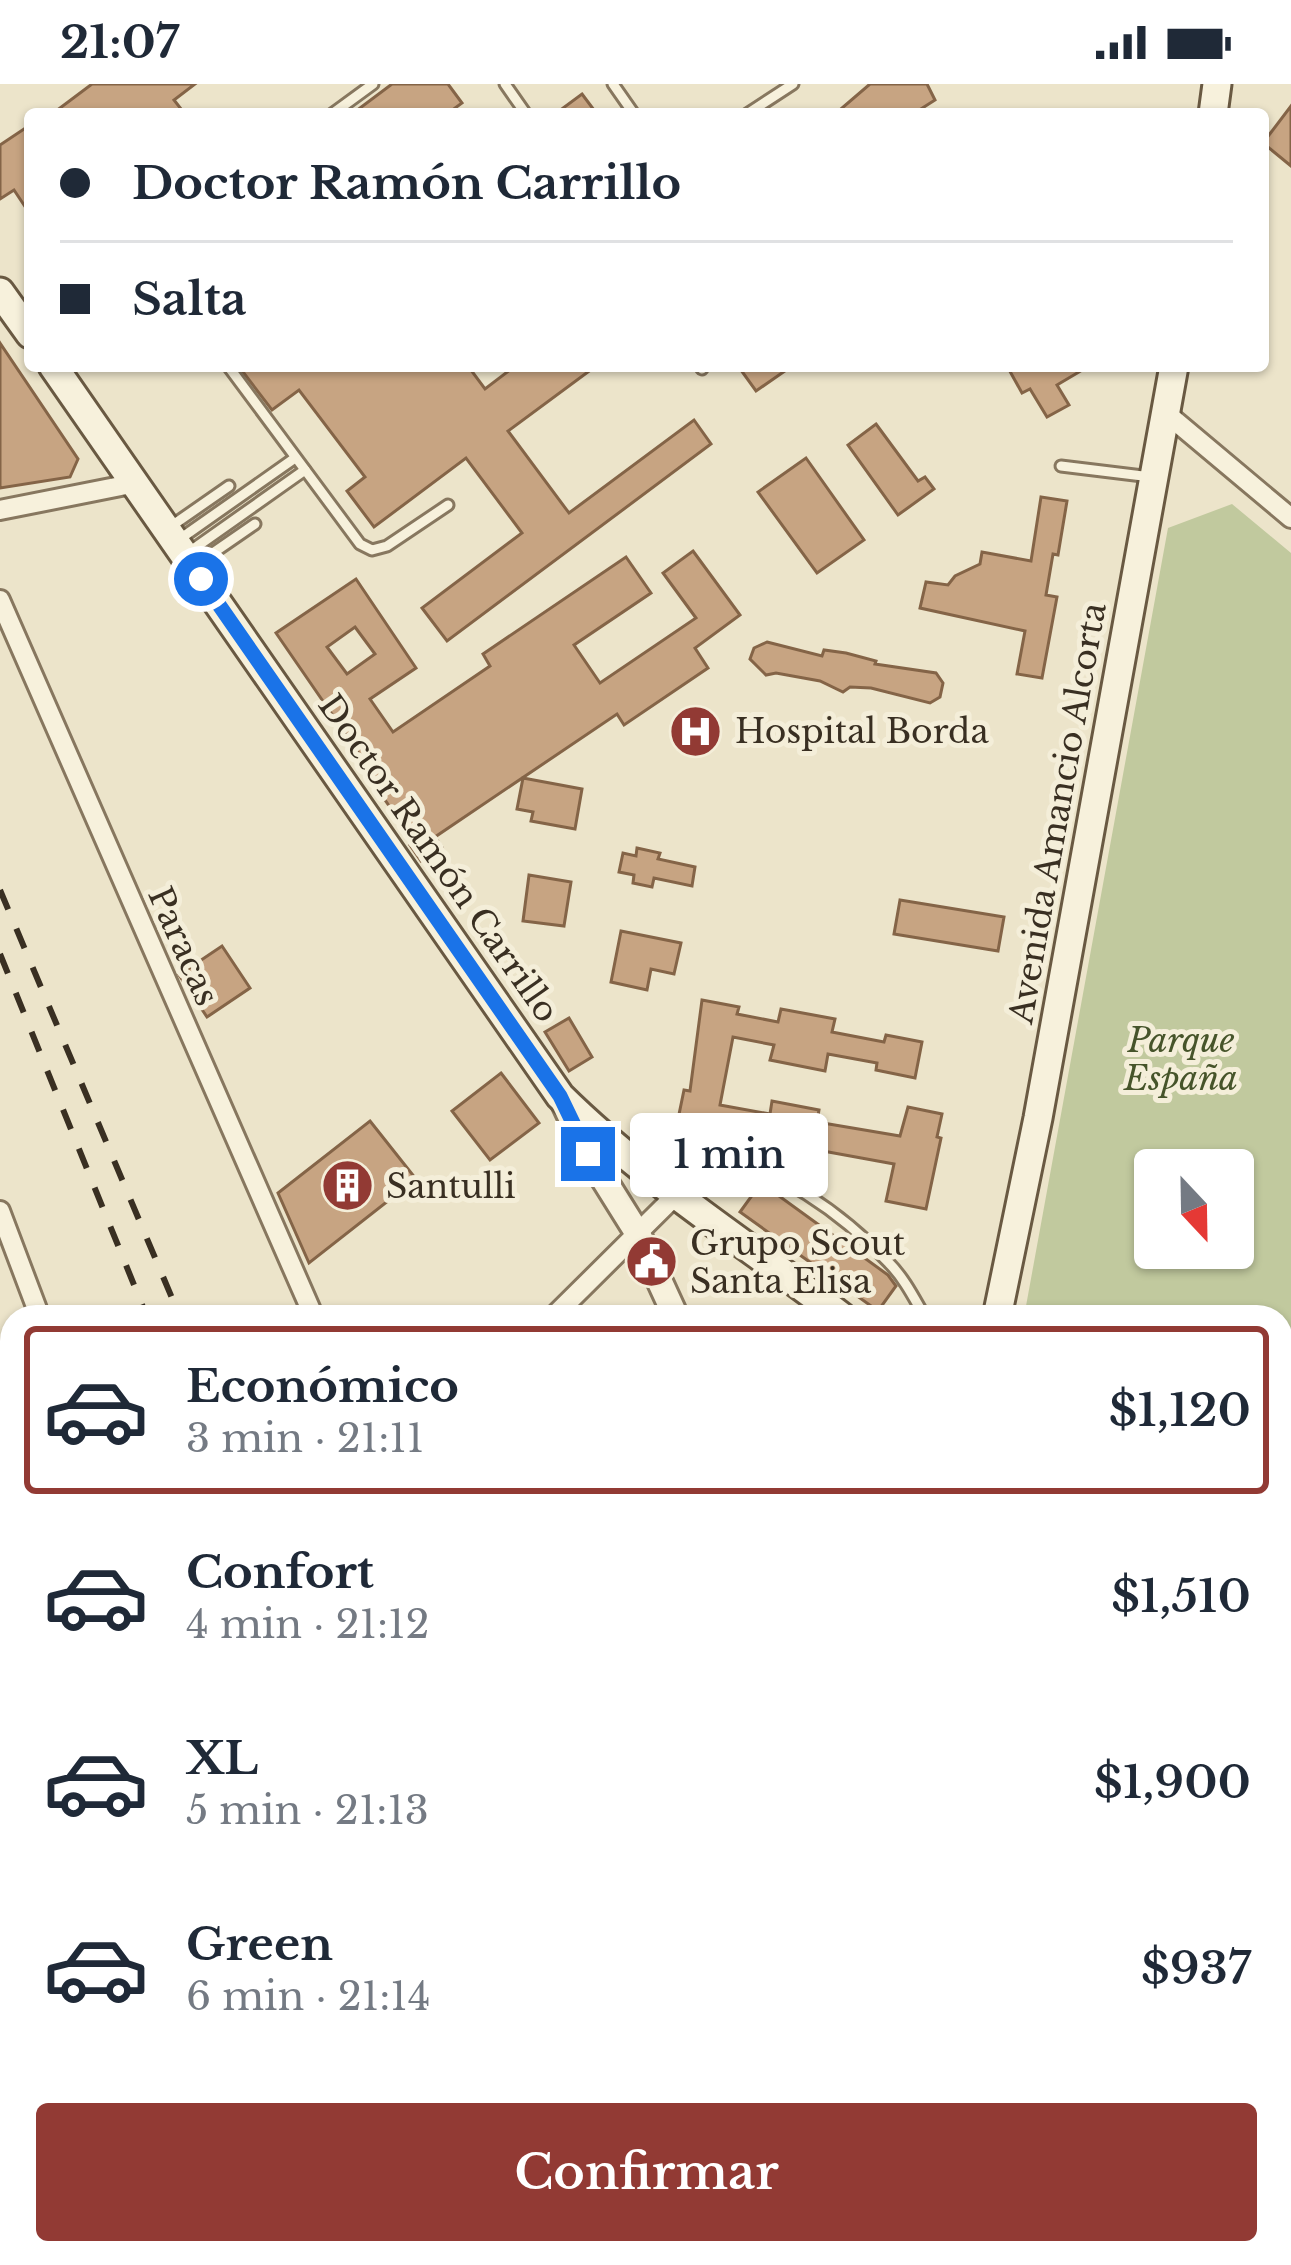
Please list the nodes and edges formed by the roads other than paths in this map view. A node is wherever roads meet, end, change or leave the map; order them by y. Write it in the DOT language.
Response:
graph roads {
  1 [pos="373,84"];
  2 [pos="793,84"];
  3 [pos="340,108"];
  4 [pos="756,108"];
  5 [pos="0,292"];
  6 [pos="24,326"];
  7 [pos="57,372"];
  8 [pos="232,372"];
  9 [pos="1173,372"];
  10 [pos="1167,414"];
  11 [pos="295,458"];
  12 [pos="1061,466"];
  13 [pos="304,470"];
  14 [pos="1156,478"];
  15 [pos="136,483"];
  16 [pos="229,486"];
  17 [pos="448,505"];
  18 [pos="0,510"];
  19 [pos="218,512"];
  20 [pos="1291,518"];
  21 [pos="255,524"];
  22 [pos="227,525"];
  23 [pos="180,548"];
  24 [pos="0,600"];
  25 [pos="560,1096"];
  26 [pos="670,1190"];
  27 [pos="0,1211"];
  28 [pos="638,1234"];
  29 [pos="1009,1273"];
  30 [pos="35,1305"];
  31 [pos="309,1305"];
  32 [pos="565,1305"];
  33 [pos="671,1305"];
  34 [pos="826,1305"];
  35 [pos="917,1305"];
  36 [pos="1000,1305"];
  37 [pos="1007,1305"];
  1 -- 3 [label="lane"];
  2 -- 4 [label="lane"];
  5 -- 6 [label="main road"];
  7 -- 15 [label="main road, Doctor Ramón Carrillo"];
  8 -- 11 [label="lane"];
  9 -- 10 [label="main road, Avenida Amancio Alcorta"];
  10 -- 14 [label="main road, Avenida Amancio Alcorta"];
  10 -- 20 [label="street"];
  11 -- 13 [label="lane"];
  11 -- 19 [label="lane"];
  12 -- 14 [label="lane"];
  13 -- 17 [label="lane"];
  13 -- 22 [label="lane"];
  14 -- 29 [label="main road, Avenida Amancio Alcorta"];
  15 -- 18 [label="street"];
  15 -- 23 [label="main road, Doctor Ramón Carrillo"];
  16 -- 23 [label="lane"];
  19 -- 22 [label="lane"];
  19 -- 23 [label="lane"];
  21 -- 23 [label="lane"];
  22 -- 23 [label="lane"];
  23 -- 25 [label="main road, Doctor Ramón Carrillo"];
  24 -- 31 [label="street, Paracas"];
  25 -- 26 [label="main road, Doctor Ramón Carrillo"];
  25 -- 28 [label="street"];
  26 -- 28 [label="street"];
  26 -- 34 [label="main road, Doctor Ramón Carrillo"];
  26 -- 35 [label="lane"];
  27 -- 30 [label="street"];
  28 -- 32 [label="street"];
  28 -- 33 [label="street"];
  29 -- 36 [label="main road, Avenida Amancio Alcorta"];
  29 -- 37 [label="main road, Avenida Amancio Alcorta"];
}
